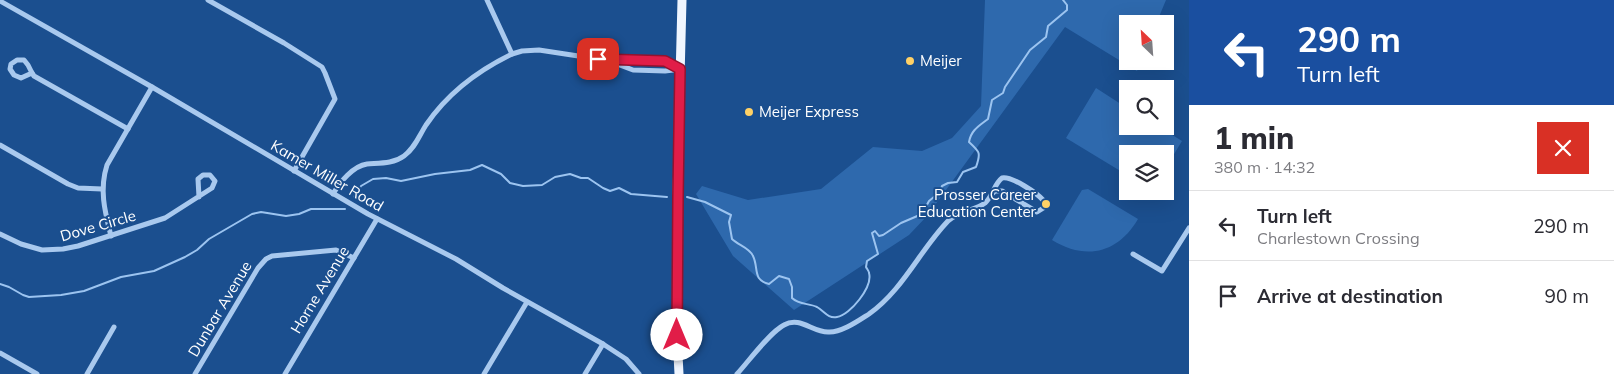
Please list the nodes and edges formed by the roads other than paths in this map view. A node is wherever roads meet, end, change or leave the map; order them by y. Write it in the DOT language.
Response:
graph roads {
  1 [pos="208,0"];
  2 [pos="487,0"];
  3 [pos="682,0"];
  4 [pos="0,1"];
  5 [pos="512,54"];
  6 [pos="601,59"];
  7 [pos="680,69"];
  8 [pos="32,74"];
  9 [pos="152,87"];
  10 [pos="128,129"];
  11 [pos="0,145"];
  12 [pos="294,171"];
  13 [pos="102,189"];
  14 [pos="333,194"];
  15 [pos="991,195"];
  16 [pos="199,197"];
  17 [pos="377,219"];
  18 [pos="1189,228"];
  19 [pos="0,234"];
  20 [pos="111,236"];
  21 [pos="1133,254"];
  22 [pos="354,258"];
  23 [pos="527,302"];
  24 [pos="114,327"];
  25 [pos="603,344"];
  26 [pos="0,353"];
  27 [pos="38,374"];
  28 [pos="87,374"];
  29 [pos="195,374"];
  30 [pos="285,374"];
  31 [pos="484,374"];
  32 [pos="585,374"];
  33 [pos="639,374"];
  34 [pos="679,374"];
  35 [pos="737,374"];
  1 -- 12 [label="street"];
  2 -- 5 [label="street"];
  3 -- 7 [label="main road"];
  4 -- 9 [label="street, Kamer Miller Road"];
  5 -- 6 [label="street"];
  5 -- 14 [label="street"];
  6 -- 7 [label="street"];
  6 -- 7 [label="street"];
  7 -- 34 [label="main road"];
  8 -- 10 [label="street"];
  9 -- 10 [label="street"];
  9 -- 12 [label="street, Kamer Miller Road"];
  10 -- 13 [label="street"];
  11 -- 13 [label="street"];
  12 -- 14 [label="street, Kamer Miller Road"];
  13 -- 20 [label="street"];
  14 -- 17 [label="street, Kamer Miller Road"];
  15 -- 15 [label="street"];
  15 -- 35 [label="street"];
  16 -- 16 [label="street, Dove Circle"];
  16 -- 20 [label="street, Dove Circle"];
  17 -- 22 [label="street, Horne Avenue"];
  17 -- 23 [label="street, Kamer Miller Road"];
  18 -- 21 [label="street"];
  19 -- 20 [label="street, Dove Circle"];
  22 -- 29 [label="street, Dunbar Avenue"];
  22 -- 30 [label="street, Horne Avenue"];
  23 -- 25 [label="street, Kamer Miller Road"];
  23 -- 31 [label="street"];
  24 -- 28 [label="street"];
  25 -- 32 [label="street"];
  25 -- 33 [label="street, Kamer Miller Road"];
  26 -- 27 [label="street"];
}
